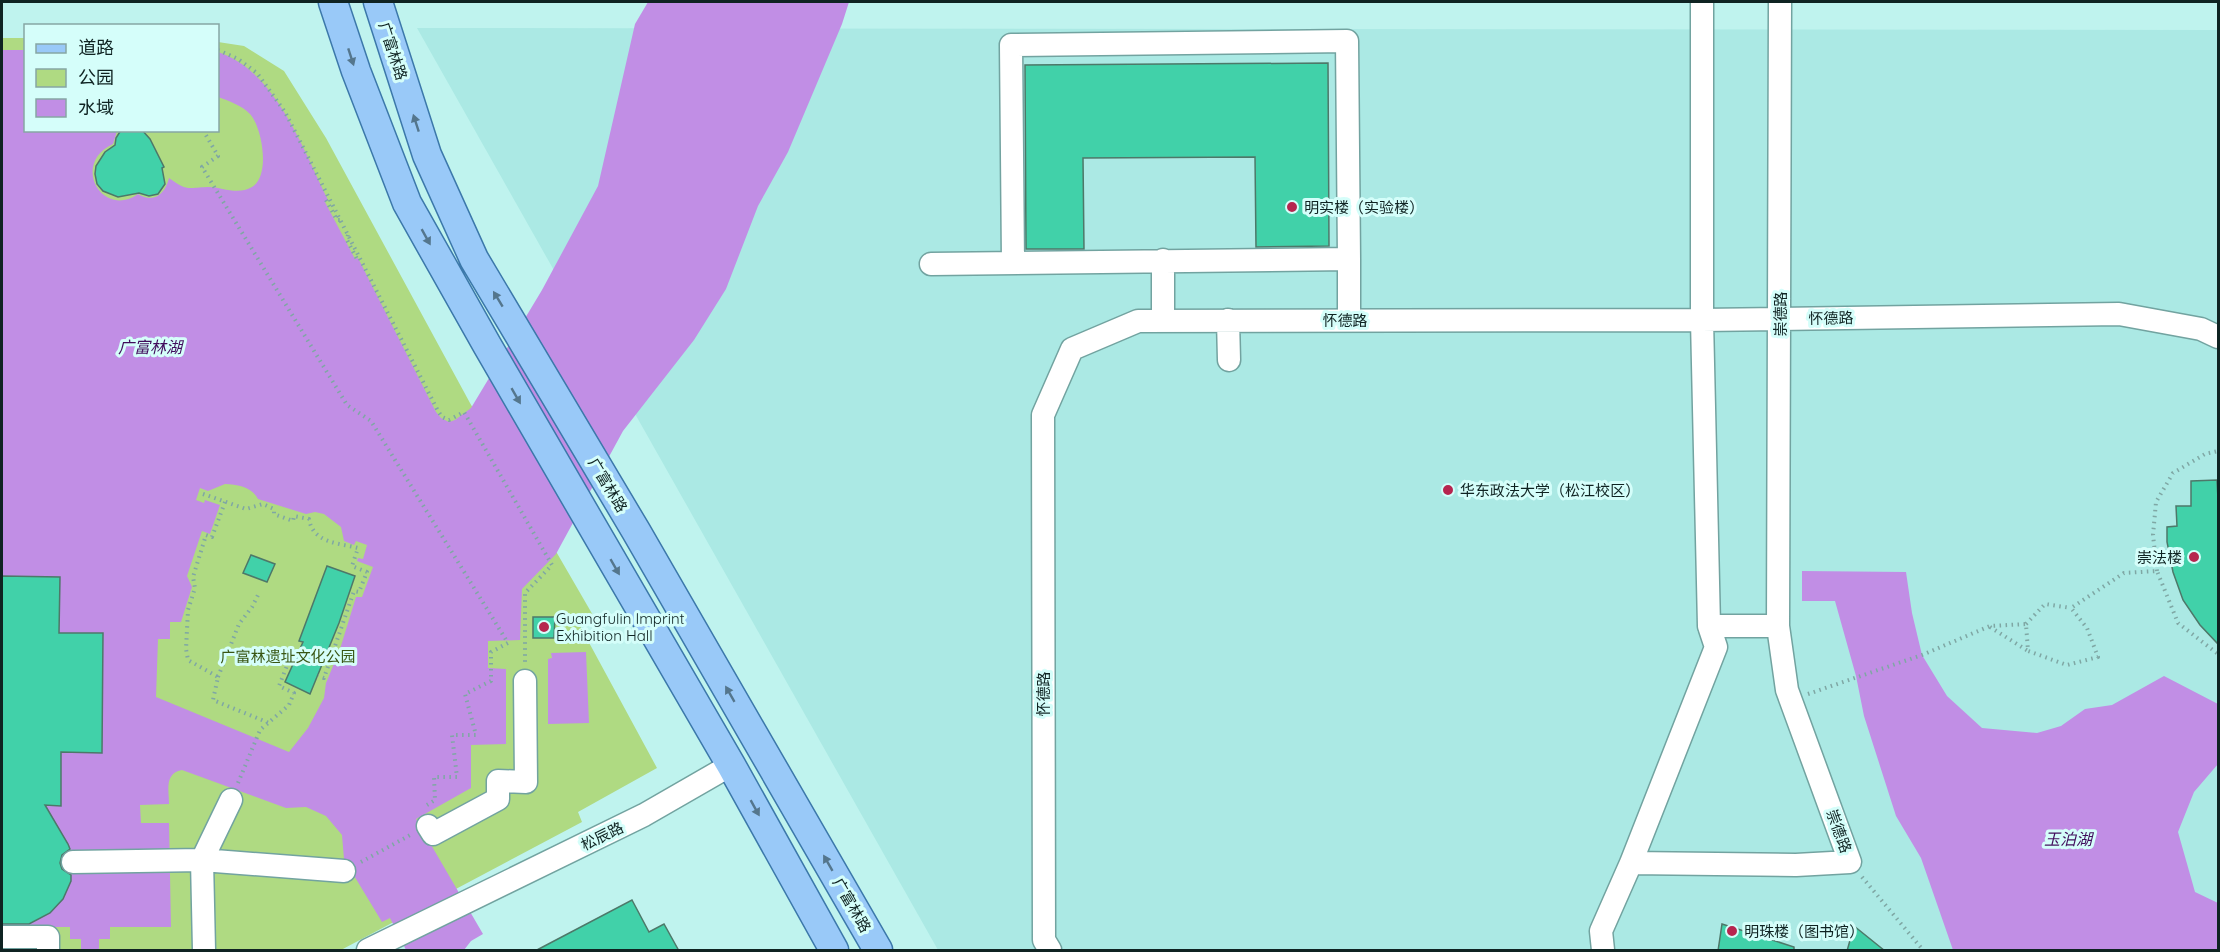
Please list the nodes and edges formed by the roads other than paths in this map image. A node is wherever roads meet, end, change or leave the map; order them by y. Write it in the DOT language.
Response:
graph roads {
  1 [pos="333,2"];
  2 [pos="378,2"];
  3 [pos="1702,2"];
  4 [pos="1780,2"];
  5 [pos="1348,259"];
  6 [pos="1163,261"];
  7 [pos="1013,262"];
  8 [pos="931,264"];
  9 [pos="1780,318"];
  10 [pos="1228,320"];
  11 [pos="1349,320"];
  12 [pos="1702,320"];
  13 [pos="1163,321"];
  14 [pos="2218,337"];
  15 [pos="1229,360"];
  16 [pos="1709,626"];
  17 [pos="1778,626"];
  18 [pos="525,681"];
  19 [pos="731,765"];
  20 [pos="231,800"];
  21 [pos="424,817"];
  22 [pos="202,860"];
  23 [pos="73,862"];
  24 [pos="1631,863"];
  25 [pos="344,871"];
  26 [pos="10,936"];
  27 [pos="1047,945"];
  28 [pos="374,947"];
  29 [pos="48,951"];
  30 [pos="204,951"];
  31 [pos="834,951"];
  32 [pos="878,951"];
  33 [pos="1603,951"];
  1 -- 19 [label="main road, one-way"];
  32 -- 2 [label="main road, 广富林路, one-way"];
  3 -- 12 [label="street"];
  4 -- 9 [label="street, 崇德路"];
  5 -- 6 [label="street"];
  5 -- 7 [label="street"];
  5 -- 11 [label="street"];
  6 -- 7 [label="street"];
  6 -- 13 [label="street"];
  7 -- 8 [label="street"];
  9 -- 12 [label="street, 怀德路"];
  9 -- 14 [label="street, 怀德路"];
  9 -- 17 [label="street, 崇德路"];
  10 -- 11 [label="street, 怀德路"];
  10 -- 13 [label="street, 怀德路"];
  10 -- 15 [label="street"];
  11 -- 12 [label="street, 怀德路"];
  12 -- 16 [label="street"];
  13 -- 27 [label="street, 怀德路"];
  16 -- 17 [label="street"];
  16 -- 24 [label="street"];
  17 -- 24 [label="street, 崇德路"];
  18 -- 21 [label="street"];
  19 -- 28 [label="street, 松辰路"];
  19 -- 31 [label="main road, one-way"];
  20 -- 22 [label="street"];
  22 -- 23 [label="street"];
  22 -- 25 [label="street"];
  22 -- 30 [label="street"];
  24 -- 33 [label="street"];
  26 -- 29 [label="street"];
}
